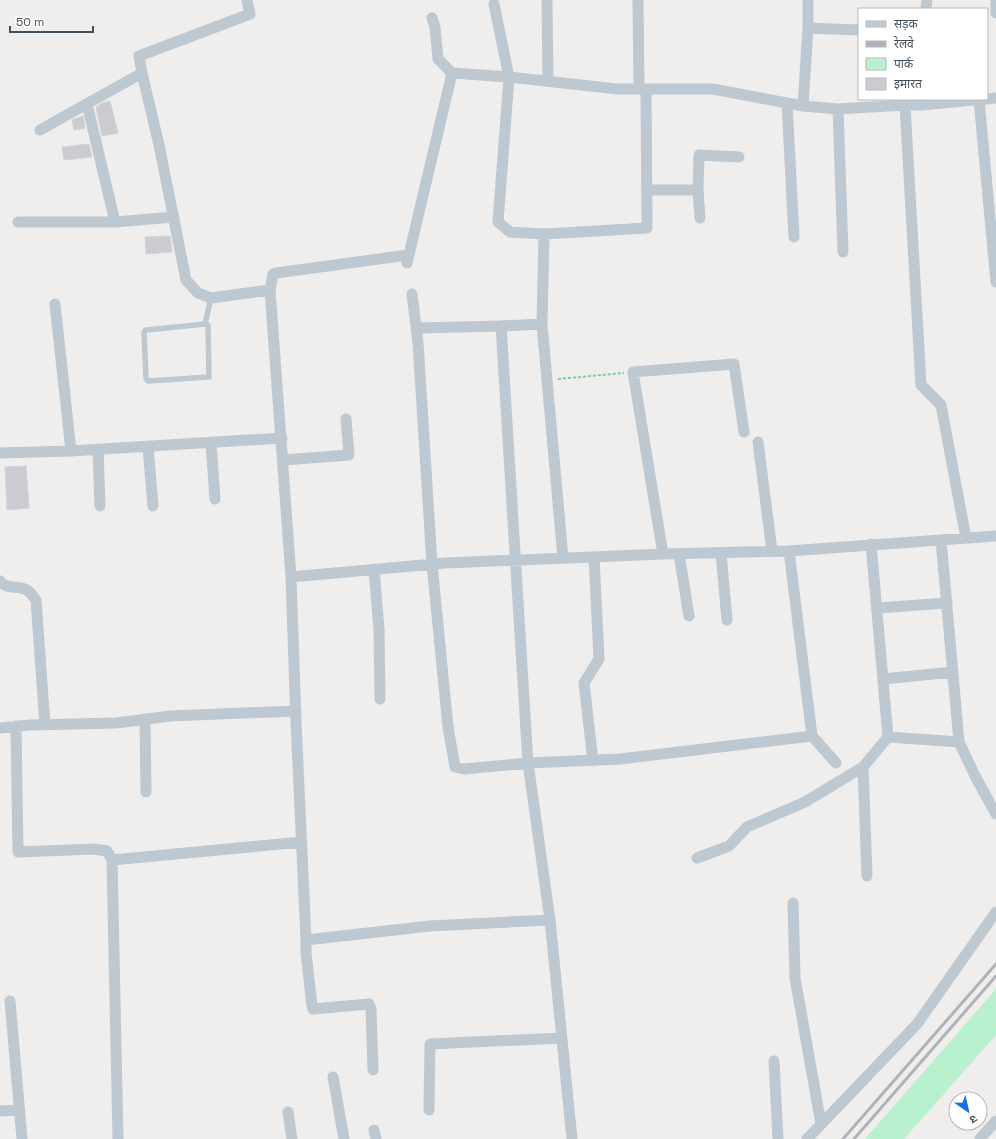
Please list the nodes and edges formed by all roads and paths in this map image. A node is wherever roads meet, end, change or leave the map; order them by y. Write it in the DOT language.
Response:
graph roads {
  1 [pos="247,0"];
  2 [pos="547,0"];
  3 [pos="638,0"];
  4 [pos="808,0"];
  5 [pos="996,0"];
  6 [pos="494,4"];
  7 [pos="996,13"];
  8 [pos="432,18"];
  9 [pos="808,28"];
  10 [pos="858,30"];
  11 [pos="142,73"];
  12 [pos="452,73"];
  13 [pos="509,76"];
  14 [pos="548,81"];
  15 [pos="643,88"];
  16 [pos="963,100"];
  17 [pos="983,100"];
  18 [pos="922,102"];
  19 [pos="787,103"];
  20 [pos="87,104"];
  21 [pos="904,105"];
  22 [pos="803,106"];
  23 [pos="838,109"];
  24 [pos="40,130"];
  25 [pos="739,157"];
  26 [pos="647,190"];
  27 [pos="698,190"];
  28 [pos="174,217"];
  29 [pos="700,218"];
  30 [pos="18,222"];
  31 [pos="115,222"];
  32 [pos="544,234"];
  33 [pos="794,237"];
  34 [pos="842,252"];
  35 [pos="996,282"];
  36 [pos="270,290"];
  37 [pos="412,294"];
  38 [pos="211,298"];
  39 [pos="55,304"];
  40 [pos="206,324"];
  41 [pos="542,324"];
  42 [pos="501,326"];
  43 [pos="417,328"];
  44 [pos="633,372"];
  45 [pos="547,380"];
  46 [pos="346,419"];
  47 [pos="744,432"];
  48 [pos="282,438"];
  49 [pos="758,442"];
  50 [pos="211,443"];
  51 [pos="148,446"];
  52 [pos="98,449"];
  53 [pos="71,451"];
  54 [pos="0,453"];
  55 [pos="283,460"];
  56 [pos="215,499"];
  57 [pos="100,506"];
  58 [pos="153,506"];
  59 [pos="996,536"];
  60 [pos="966,538"];
  61 [pos="942,540"];
  62 [pos="871,544"];
  63 [pos="772,551"];
  64 [pos="789,551"];
  65 [pos="721,553"];
  66 [pos="663,554"];
  67 [pos="680,554"];
  68 [pos="594,557"];
  69 [pos="563,558"];
  70 [pos="516,560"];
  71 [pos="432,564"];
  72 [pos="374,570"];
  73 [pos="291,577"];
  74 [pos="0,581"];
  75 [pos="947,603"];
  76 [pos="877,608"];
  77 [pos="689,616"];
  78 [pos="727,620"];
  79 [pos="953,672"];
  80 [pos="883,679"];
  81 [pos="380,699"];
  82 [pos="296,711"];
  83 [pos="145,719"];
  84 [pos="45,725"];
  85 [pos="16,726"];
  86 [pos="0,728"];
  87 [pos="812,736"];
  88 [pos="888,738"];
  89 [pos="959,742"];
  90 [pos="593,761"];
  91 [pos="528,763"];
  92 [pos="836,763"];
  93 [pos="863,767"];
  94 [pos="146,792"];
  95 [pos="996,814"];
  96 [pos="302,842"];
  97 [pos="697,858"];
  98 [pos="112,860"];
  99 [pos="867,876"];
  100 [pos="793,903"];
  101 [pos="996,912"];
  102 [pos="550,920"];
  103 [pos="306,940"];
  104 [pos="10,1001"];
  105 [pos="562,1038"];
  106 [pos="774,1061"];
  107 [pos="373,1070"];
  108 [pos="333,1077"];
  109 [pos="19,1110"];
  110 [pos="429,1110"];
  111 [pos="0,1111"];
  112 [pos="288,1112"];
  113 [pos="821,1124"];
  114 [pos="994,1127"];
  115 [pos="22,1139"];
  116 [pos="118,1139"];
  117 [pos="292,1139"];
  118 [pos="344,1139"];
  119 [pos="572,1139"];
  120 [pos="778,1139"];
  121 [pos="807,1139"];
  122 [pos="980,1139"];
  1 -- 11 [label="street"];
  2 -- 14 [label="street"];
  3 -- 15 [label="street"];
  4 -- 9 [label="street"];
  5 -- 7 [label="street"];
  6 -- 13 [label="street"];
  8 -- 12 [label="street"];
  9 -- 10 [label="street"];
  9 -- 22 [label="street"];
  11 -- 20 [label="street"];
  11 -- 28 [label="street"];
  12 -- 13 [label="street"];
  12 -- 36 [label="street"];
  13 -- 14 [label="street"];
  13 -- 32 [label="street"];
  14 -- 15 [label="street"];
  15 -- 19 [label="street"];
  15 -- 26 [label="street"];
  16 -- 18 [label="street"];
  17 -- 35 [label="street"];
  18 -- 21 [label="street"];
  19 -- 22 [label="street"];
  19 -- 33 [label="street"];
  20 -- 24 [label="street"];
  20 -- 31 [label="street"];
  21 -- 23 [label="street"];
  21 -- 60 [label="street"];
  22 -- 23 [label="street"];
  23 -- 34 [label="street"];
  25 -- 27 [label="street"];
  26 -- 27 [label="street"];
  26 -- 32 [label="street"];
  27 -- 29 [label="street"];
  28 -- 31 [label="street"];
  28 -- 38 [label="street"];
  30 -- 31 [label="street"];
  32 -- 41 [label="street"];
  36 -- 38 [label="street"];
  36 -- 48 [label="street"];
  37 -- 43 [label="street"];
  38 -- 40 [label="lane"];
  39 -- 53 [label="street"];
  40 -- 40 [label="lane"];
  41 -- 42 [label="street"];
  41 -- 45 [label="street"];
  42 -- 43 [label="street"];
  42 -- 70 [label="street"];
  43 -- 71 [label="street"];
  44 -- 45 [label="path"];
  44 -- 47 [label="street"];
  44 -- 66 [label="street"];
  45 -- 69 [label="street"];
  46 -- 55 [label="street"];
  48 -- 50 [label="street"];
  48 -- 55 [label="street"];
  49 -- 63 [label="street"];
  50 -- 51 [label="street"];
  50 -- 56 [label="street"];
  51 -- 52 [label="street"];
  51 -- 58 [label="street"];
  52 -- 53 [label="street"];
  52 -- 57 [label="street"];
  53 -- 54 [label="street"];
  55 -- 73 [label="street"];
  59 -- 60 [label="street"];
  60 -- 61 [label="street"];
  61 -- 62 [label="street"];
  61 -- 75 [label="street"];
  62 -- 64 [label="street"];
  62 -- 76 [label="street"];
  63 -- 64 [label="street"];
  63 -- 65 [label="street"];
  64 -- 87 [label="street"];
  65 -- 67 [label="street"];
  65 -- 78 [label="street"];
  66 -- 67 [label="street"];
  66 -- 68 [label="street"];
  67 -- 77 [label="street"];
  68 -- 69 [label="street"];
  68 -- 90 [label="street"];
  69 -- 70 [label="street"];
  70 -- 71 [label="street"];
  70 -- 91 [label="street"];
  71 -- 72 [label="street"];
  71 -- 91 [label="street"];
  72 -- 73 [label="street"];
  72 -- 81 [label="street"];
  73 -- 82 [label="street"];
  74 -- 84 [label="street"];
  75 -- 76 [label="street"];
  75 -- 79 [label="street"];
  76 -- 80 [label="street"];
  79 -- 80 [label="street"];
  79 -- 89 [label="street"];
  80 -- 88 [label="street"];
  82 -- 83 [label="street"];
  82 -- 96 [label="street"];
  83 -- 84 [label="street"];
  83 -- 94 [label="street"];
  84 -- 85 [label="street"];
  85 -- 86 [label="street"];
  85 -- 98 [label="street"];
  87 -- 90 [label="street"];
  87 -- 92 [label="street"];
  88 -- 89 [label="street"];
  88 -- 93 [label="street"];
  89 -- 95 [label="street"];
  90 -- 91 [label="street"];
  91 -- 102 [label="street"];
  93 -- 97 [label="street"];
  93 -- 99 [label="street"];
  96 -- 98 [label="street"];
  96 -- 103 [label="street"];
  98 -- 116 [label="street"];
  100 -- 113 [label="street"];
  101 -- 113 [label="street"];
  102 -- 103 [label="street"];
  102 -- 105 [label="street"];
  103 -- 107 [label="street"];
  104 -- 109 [label="street"];
  105 -- 110 [label="street"];
  105 -- 119 [label="street"];
  106 -- 120 [label="street"];
  108 -- 118 [label="street"];
  109 -- 111 [label="street"];
  109 -- 115 [label="street"];
  112 -- 117 [label="street"];
  113 -- 121 [label="street"];
  114 -- 122 [label="street"];
}
